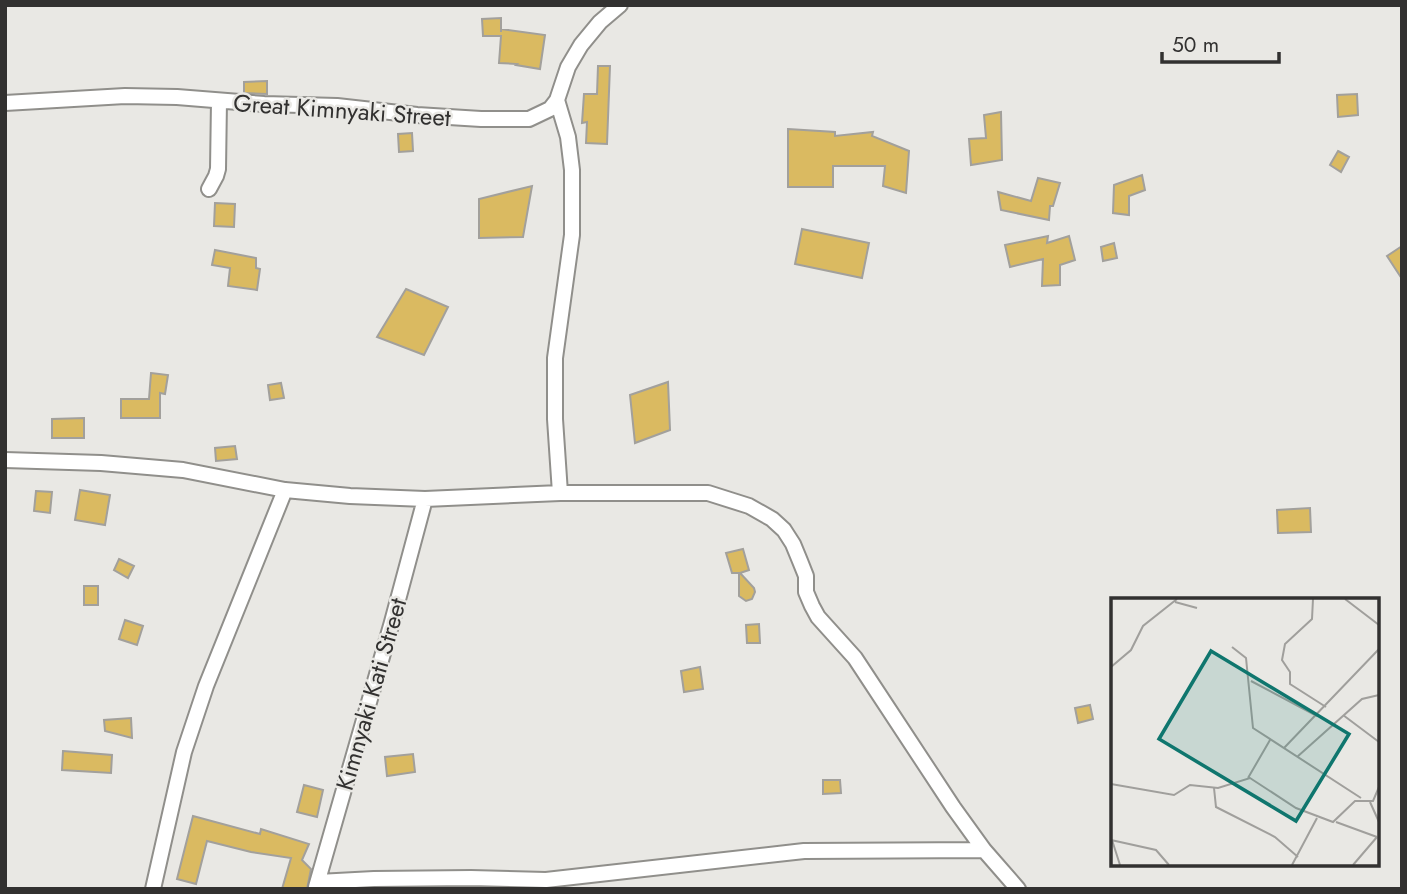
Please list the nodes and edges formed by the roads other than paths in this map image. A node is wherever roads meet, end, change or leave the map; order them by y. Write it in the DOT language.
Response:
graph roads {
  1 [pos="620,5"];
  2 [pos="557,100"];
  3 [pos="219,101"];
  4 [pos="5,103"];
  5 [pos="209,189"];
  6 [pos="5,460"];
  7 [pos="285,490"];
  8 [pos="560,493"];
  9 [pos="425,499"];
  10 [pos="984,850"];
  11 [pos="317,885"];
  12 [pos="153,889"];
  13 [pos="1017,889"];
  1 -- 2 [label="street"];
  2 -- 3 [label="street, Great Kimnyaki Street"];
  2 -- 8 [label="street"];
  3 -- 4 [label="street, Great Kimnyaki Street"];
  3 -- 5 [label="street"];
  6 -- 7 [label="street"];
  7 -- 9 [label="street"];
  7 -- 12 [label="street"];
  8 -- 9 [label="street"];
  8 -- 10 [label="street"];
  9 -- 11 [label="street, Kimnyaki Kati Street"];
  10 -- 11 [label="street"];
  10 -- 13 [label="street"];
}
